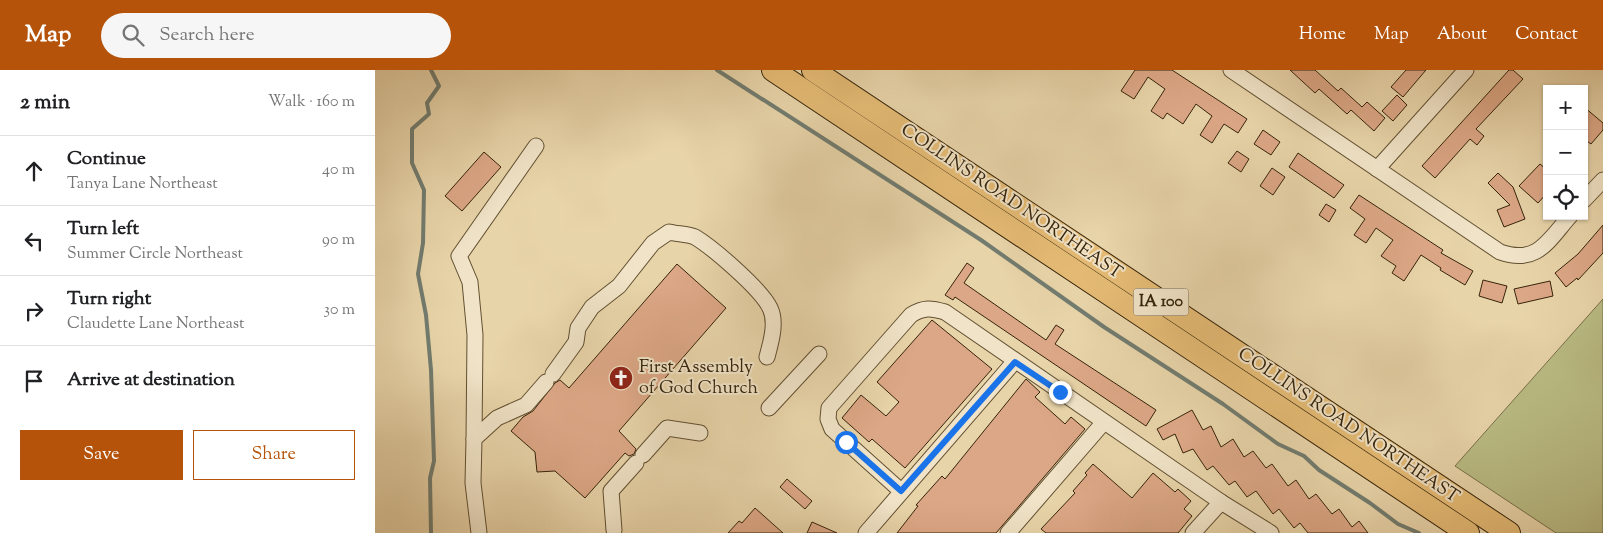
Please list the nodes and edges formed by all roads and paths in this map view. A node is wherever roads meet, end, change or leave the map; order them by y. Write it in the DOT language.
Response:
graph roads {
  1 [pos="773,70"];
  2 [pos="813,70"];
  3 [pos="1231,70"];
  4 [pos="1466,70"];
  5 [pos="536,146"];
  6 [pos="1377,169"];
  7 [pos="1603,180"];
  8 [pos="1588,196"];
  9 [pos="1566,220"];
  10 [pos="819,354"];
  11 [pos="767,357"];
  12 [pos="1015,362"];
  13 [pos="769,408"];
  14 [pos="1104,422"];
  15 [pos="700,433"];
  16 [pos="474,439"];
  17 [pos="901,491"];
  18 [pos="1221,502"];
  19 [pos="614,530"];
  20 [pos="479,533"];
  21 [pos="866,533"];
  22 [pos="1008,533"];
  23 [pos="1193,533"];
  24 [pos="1271,533"];
  25 [pos="1468,533"];
  26 [pos="1509,533"];
  1 -- 25 [label="highway, COLLINS ROAD NORTHEAST / IA 100"];
  2 -- 26 [label="highway, COLLINS ROAD NORTHEAST / IA 100"];
  3 -- 6 [label="street"];
  4 -- 6 [label="street"];
  5 -- 16 [label="street"];
  6 -- 9 [label="street"];
  7 -- 8 [label="street"];
  10 -- 13 [label="street"];
  11 -- 16 [label="street"];
  12 -- 14 [label="street"];
  12 -- 17 [label="street"];
  12 -- 17 [label="street"];
  14 -- 18 [label="street"];
  14 -- 22 [label="street"];
  15 -- 19 [label="street"];
  16 -- 20 [label="street"];
  17 -- 21 [label="street"];
  18 -- 23 [label="street"];
  18 -- 24 [label="street"];
}
